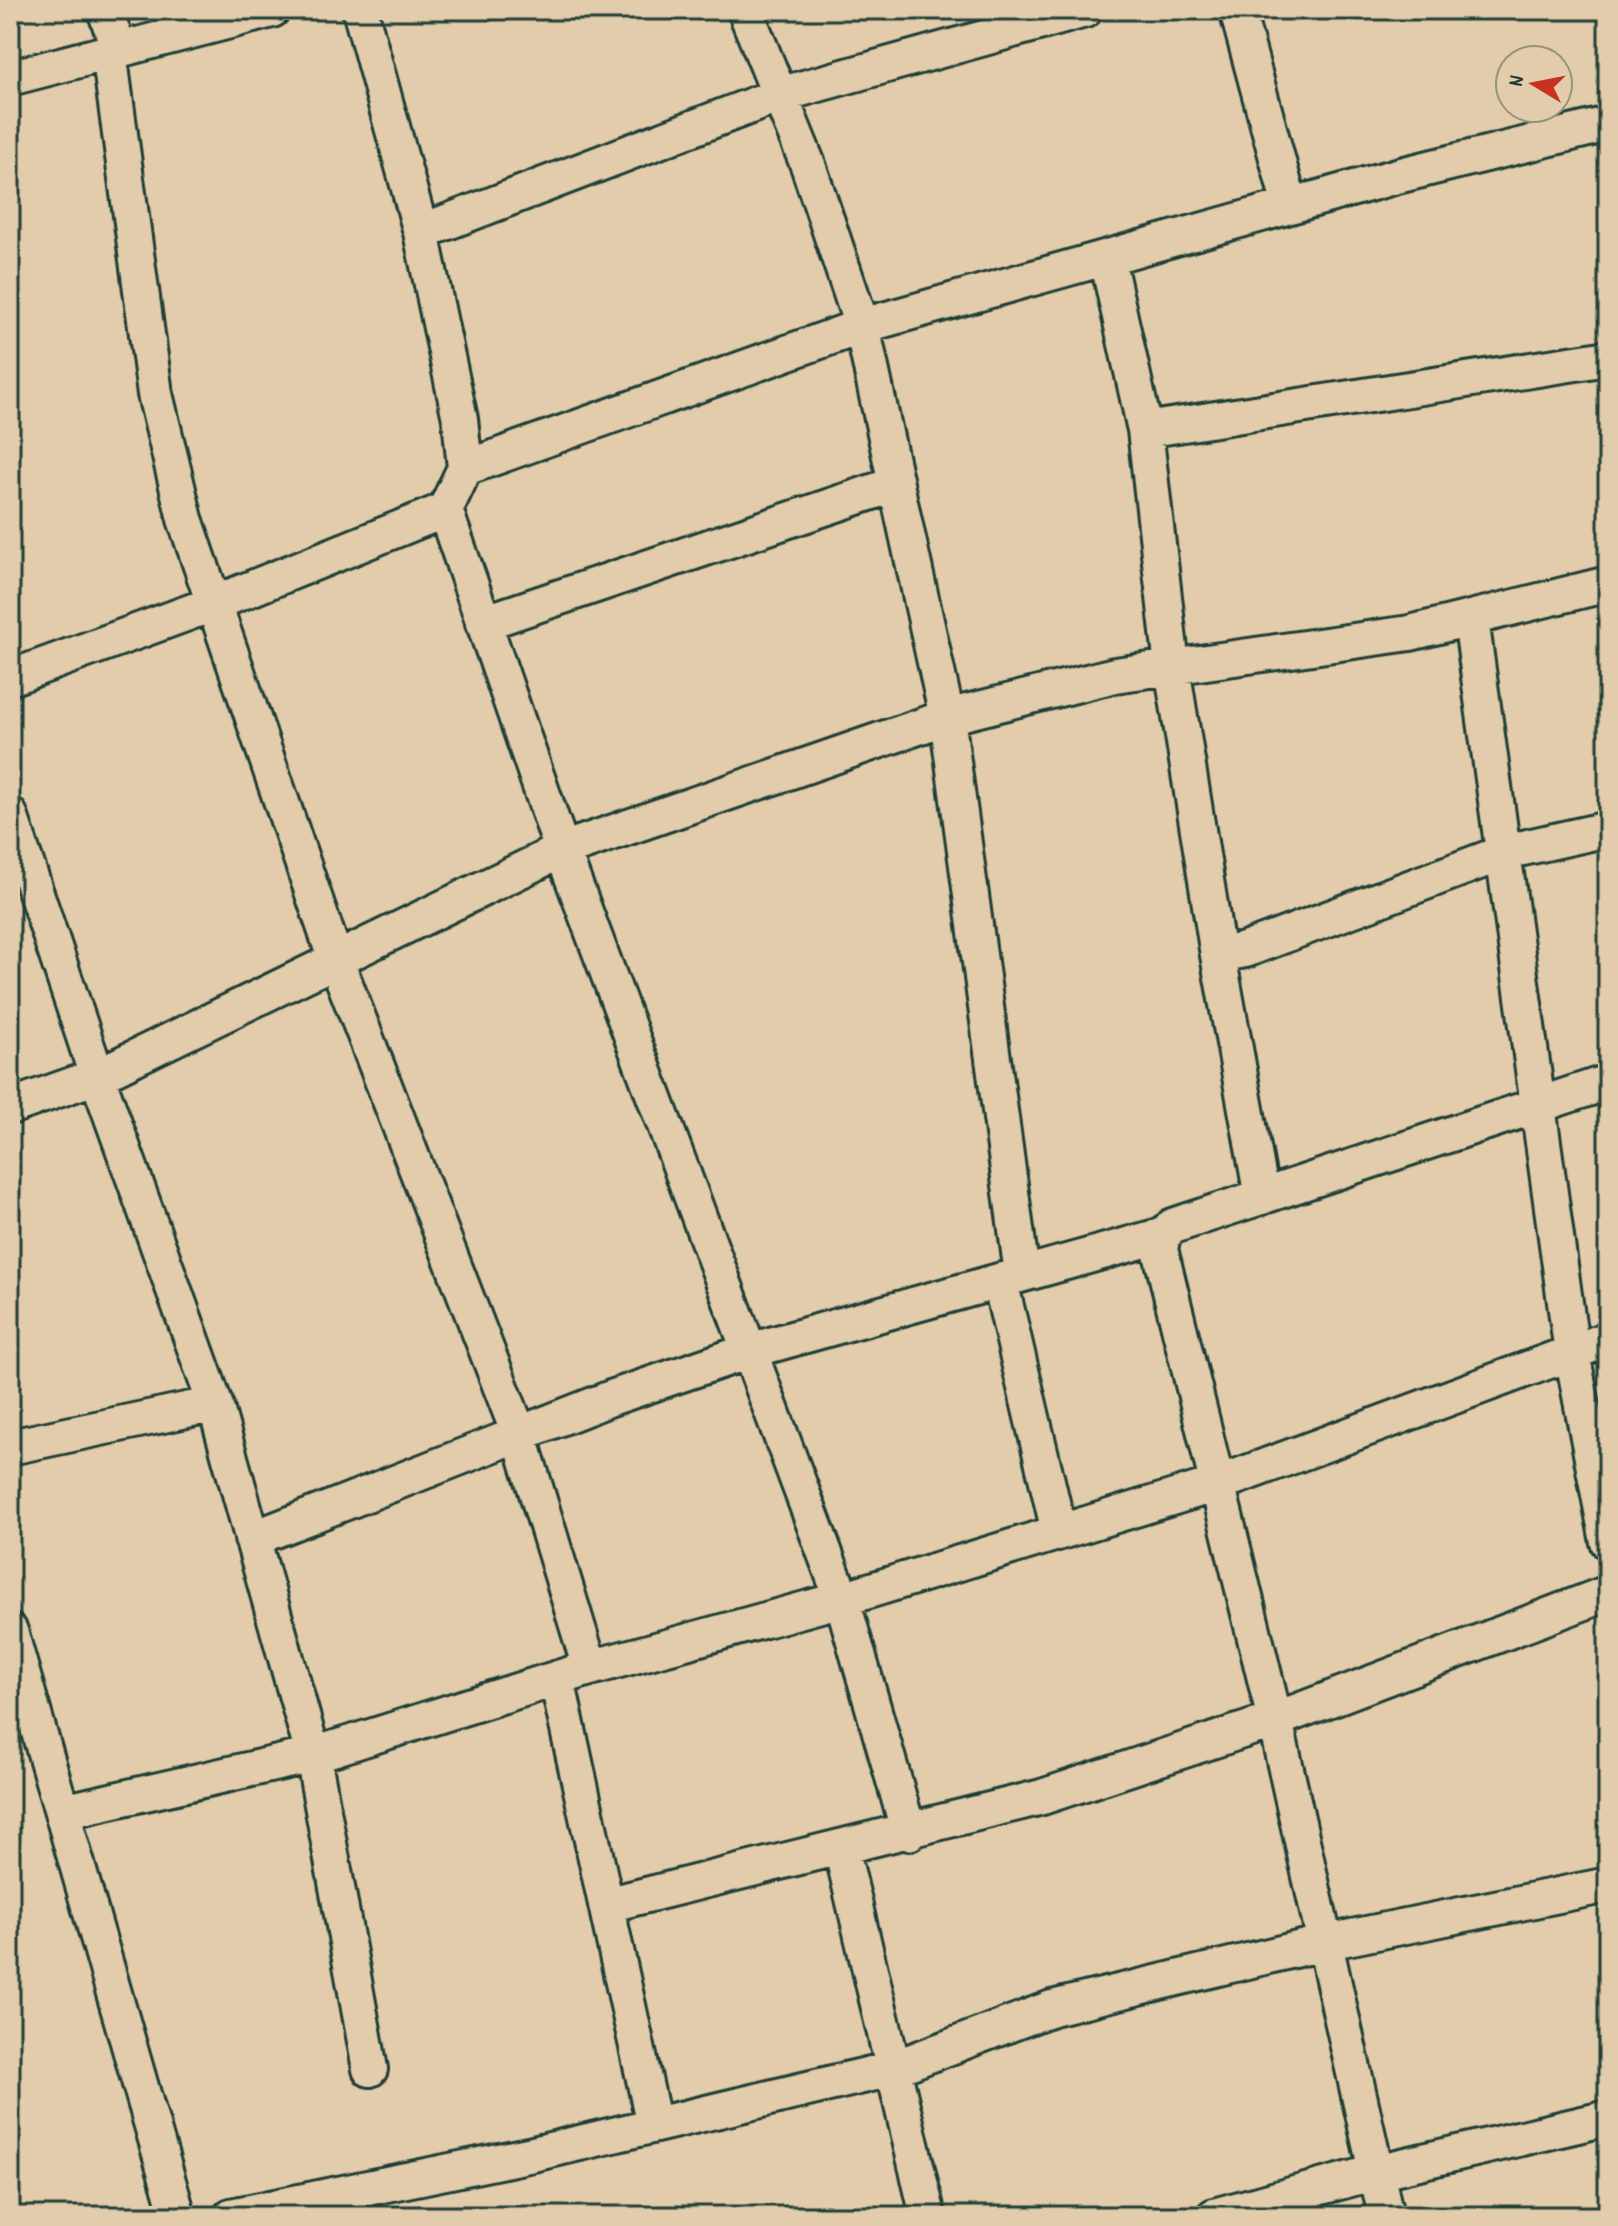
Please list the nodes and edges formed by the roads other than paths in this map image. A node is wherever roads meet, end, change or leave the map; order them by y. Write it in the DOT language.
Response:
graph roads {
  1 [pos="105,10"];
  2 [pos="272,10"];
  3 [pos="360,10"];
  4 [pos="745,10"];
  5 [pos="1085,10"];
  6 [pos="1237,10"];
  7 [pos="114,51"];
  8 [pos="10,78"];
  9 [pos="779,95"];
  10 [pos="1608,124"];
  11 [pos="1290,206"];
  12 [pos="421,232"];
  13 [pos="1107,258"];
  14 [pos="862,326"];
  15 [pos="1608,358"];
  16 [pos="1145,430"];
  17 [pos="465,468"];
  18 [pos="896,484"];
  19 [pos="445,510"];
  20 [pos="1608,584"];
  21 [pos="215,603"];
  22 [pos="1471,619"];
  23 [pos="483,623"];
  24 [pos="1172,667"];
  25 [pos="10,678"];
  26 [pos="947,717"];
  27 [pos="10,815"];
  28 [pos="1608,829"];
  29 [pos="562,850"];
  30 [pos="1505,852"];
  31 [pos="1218,955"];
  32 [pos="335,958"];
  33 [pos="97,1076"];
  34 [pos="1608,1082"];
  35 [pos="10,1107"];
  36 [pos="1536,1107"];
  37 [pos="1262,1197"];
  38 [pos="1163,1235"];
  39 [pos="1011,1278"];
  40 [pos="1608,1339"];
  41 [pos="749,1351"];
  42 [pos="1572,1353"];
  43 [pos="215,1404"];
  44 [pos="519,1434"];
  45 [pos="10,1447"];
  46 [pos="1220,1483"];
  47 [pos="1059,1532"];
  48 [pos="252,1539"];
  49 [pos="1608,1542"];
  50 [pos="1608,1593"];
  51 [pos="842,1599"];
  52 [pos="10,1631"];
  53 [pos="590,1668"];
  54 [pos="557,1679"];
  55 [pos="1275,1720"];
  56 [pos="313,1755"];
  57 [pos="62,1812"];
  58 [pos="909,1833"];
  59 [pos="841,1847"];
  60 [pos="1608,1885"];
  61 [pos="606,1905"];
  62 [pos="1327,1942"];
  63 [pos="370,2069"];
  64 [pos="892,2069"];
  65 [pos="1608,2118"];
  66 [pos="654,2125"];
  67 [pos="1376,2172"];
  68 [pos="178,2216"];
  69 [pos="231,2216"];
  70 [pos="928,2216"];
  71 [pos="1214,2216"];
  72 [pos="1386,2216"];
  1 -- 7 [label="street"];
  2 -- 7 [label="street"];
  3 -- 12 [label="street"];
  4 -- 9 [label="street"];
  5 -- 9 [label="street"];
  6 -- 11 [label="street"];
  7 -- 8 [label="street"];
  7 -- 21 [label="street"];
  9 -- 12 [label="street"];
  9 -- 14 [label="street"];
  10 -- 11 [label="street"];
  11 -- 13 [label="street"];
  12 -- 17 [label="street"];
  13 -- 14 [label="street"];
  13 -- 16 [label="street"];
  14 -- 17 [label="street"];
  14 -- 18 [label="street"];
  15 -- 16 [label="street"];
  16 -- 24 [label="street"];
  17 -- 19 [label="street"];
  18 -- 23 [label="street"];
  18 -- 26 [label="street"];
  19 -- 21 [label="street"];
  19 -- 23 [label="street"];
  20 -- 22 [label="street"];
  21 -- 25 [label="street"];
  21 -- 32 [label="street"];
  22 -- 24 [label="street"];
  22 -- 30 [label="street"];
  23 -- 29 [label="street"];
  24 -- 26 [label="street"];
  24 -- 31 [label="street"];
  26 -- 29 [label="street"];
  26 -- 39 [label="street"];
  27 -- 33 [label="street"];
  28 -- 30 [label="street"];
  29 -- 32 [label="street"];
  29 -- 41 [label="street"];
  30 -- 31 [label="street"];
  30 -- 36 [label="street"];
  31 -- 37 [label="street"];
  32 -- 33 [label="street"];
  32 -- 44 [label="street"];
  33 -- 35 [label="street"];
  33 -- 43 [label="street"];
  34 -- 36 [label="street"];
  36 -- 37 [label="street"];
  36 -- 42 [label="street"];
  37 -- 38 [label="street"];
  38 -- 39 [label="street"];
  38 -- 46 [label="street"];
  39 -- 41 [label="street"];
  39 -- 47 [label="street"];
  40 -- 42 [label="street"];
  41 -- 44 [label="street"];
  41 -- 51 [label="street"];
  42 -- 46 [label="street"];
  42 -- 49 [label="street"];
  43 -- 45 [label="street"];
  43 -- 48 [label="street"];
  44 -- 48 [label="street"];
  44 -- 53 [label="street"];
  46 -- 47 [label="street"];
  46 -- 55 [label="street"];
  47 -- 51 [label="street"];
  48 -- 56 [label="street"];
  50 -- 55 [label="street"];
  51 -- 53 [label="street"];
  51 -- 58 [label="street"];
  52 -- 57 [label="street"];
  53 -- 54 [label="street"];
  54 -- 56 [label="street"];
  54 -- 61 [label="street"];
  55 -- 58 [label="street"];
  55 -- 62 [label="street"];
  56 -- 57 [label="street"];
  56 -- 63 [label="street"];
  57 -- 68 [label="street"];
  58 -- 59 [label="street"];
  59 -- 61 [label="street"];
  59 -- 64 [label="street"];
  60 -- 62 [label="street"];
  61 -- 66 [label="street"];
  62 -- 64 [label="street"];
  62 -- 67 [label="street"];
  64 -- 66 [label="street"];
  64 -- 70 [label="street"];
  65 -- 67 [label="street"];
  66 -- 69 [label="street"];
  67 -- 71 [label="street"];
  67 -- 72 [label="street"];
}
